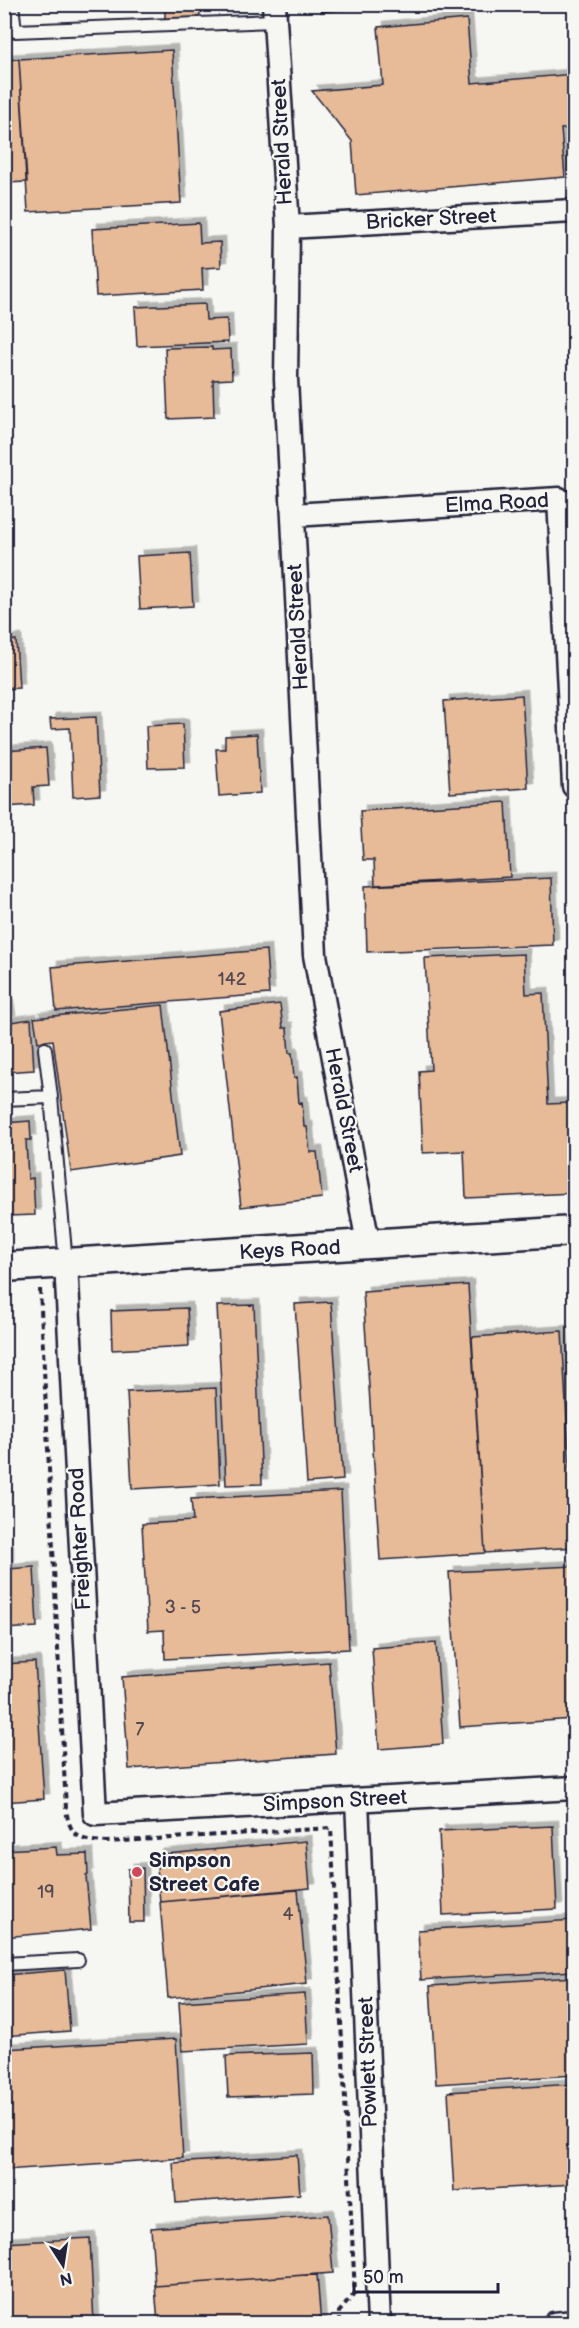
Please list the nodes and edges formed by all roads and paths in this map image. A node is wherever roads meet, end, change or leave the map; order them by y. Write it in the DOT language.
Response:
graph roads {
  1 [pos="12,4"];
  2 [pos="275,13"];
  3 [pos="574,211"];
  4 [pos="288,227"];
  5 [pos="293,515"];
  6 [pos="569,590"];
  7 [pos="572,701"];
  8 [pos="574,786"];
  9 [pos="45,1049"];
  10 [pos="51,1097"];
  11 [pos="4,1099"];
  12 [pos="574,1231"];
  13 [pos="371,1245"];
  14 [pos="66,1263"];
  15 [pos="4,1267"];
  16 [pos="574,1788"];
  17 [pos="357,1800"];
  18 [pos="95,1814"];
  19 [pos="78,1960"];
  20 [pos="4,1964"];
  21 [pos="574,2322"];
  22 [pos="379,2324"];
  23 [pos="554,2324"];
  1 -- 2 [label="lane"];
  2 -- 4 [label="street, Herald Street"];
  3 -- 4 [label="street, Bricker Street"];
  4 -- 5 [label="street, Herald Street"];
  5 -- 6 [label="street, Elma Road"];
  5 -- 13 [label="street, Herald Street"];
  6 -- 7 [label="street, Elma Road"];
  7 -- 8 [label="street, Elma Road"];
  9 -- 10 [label="lane"];
  10 -- 11 [label="lane"];
  10 -- 14 [label="lane"];
  12 -- 13 [label="street, Keys Road"];
  13 -- 14 [label="street, Keys Road"];
  14 -- 15 [label="street, Keys Road"];
  14 -- 18 [label="street, Freighter Road"];
  16 -- 17 [label="street, Simpson Street"];
  17 -- 18 [label="street, Simpson Street"];
  17 -- 22 [label="street, Powlett Street"];
  19 -- 20 [label="lane"];
  21 -- 23 [label="street"];
}
